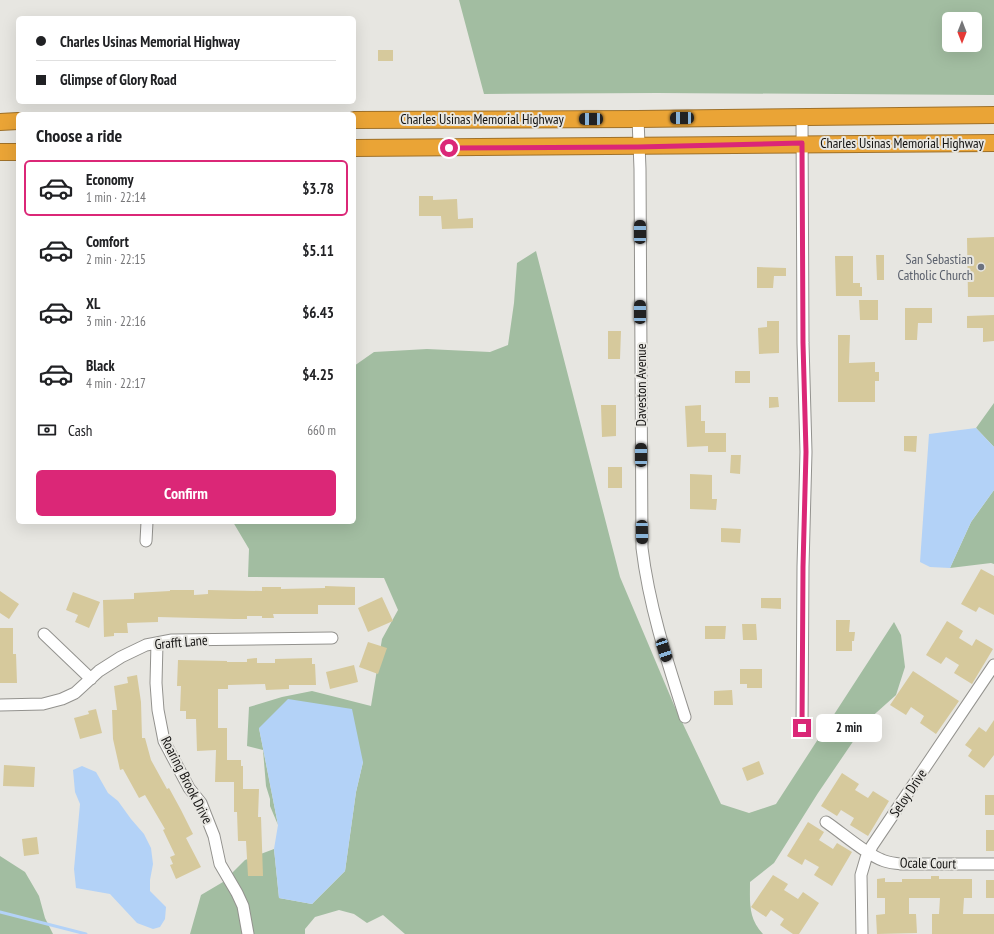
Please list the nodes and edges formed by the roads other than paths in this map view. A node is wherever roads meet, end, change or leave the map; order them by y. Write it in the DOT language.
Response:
graph roads {
  1 [pos="994,115"];
  2 [pos="802,117"];
  3 [pos="638,119"];
  4 [pos="356,120"];
  5 [pos="16,121"];
  6 [pos="0,122"];
  7 [pos="802,143"];
  8 [pos="994,143"];
  9 [pos="638,147"];
  10 [pos="356,148"];
  11 [pos="0,152"];
  12 [pos="16,152"];
  13 [pos="147,524"];
  14 [pos="146,541"];
  15 [pos="44,634"];
  16 [pos="332,638"];
  17 [pos="157,643"];
  18 [pos="994,665"];
  19 [pos="91,679"];
  20 [pos="0,705"];
  21 [pos="685,717"];
  22 [pos="802,728"];
  23 [pos="826,822"];
  24 [pos="868,852"];
  25 [pos="994,864"];
  26 [pos="248,934"];
  27 [pos="862,934"];
  1 -- 2 [label="highway, Charles Usinas Memorial Highway"];
  2 -- 3 [label="highway, Charles Usinas Memorial Highway"];
  2 -- 7 [label="street"];
  3 -- 4 [label="highway, Charles Usinas Memorial Highway"];
  3 -- 9 [label="street, Daveston Avenue"];
  5 -- 6 [label="highway"];
  7 -- 8 [label="highway, Charles Usinas Memorial Highway"];
  7 -- 9 [label="highway, Charles Usinas Memorial Highway"];
  7 -- 22 [label="street"];
  9 -- 10 [label="highway, Charles Usinas Memorial Highway"];
  9 -- 21 [label="street, Daveston Avenue"];
  11 -- 12 [label="highway"];
  13 -- 14 [label="street"];
  15 -- 19 [label="street"];
  16 -- 17 [label="street, Grafft Lane"];
  17 -- 19 [label="street, Grafft Lane"];
  17 -- 26 [label="street, Roaring Brook Drive"];
  18 -- 24 [label="street, Seloy Drive"];
  19 -- 20 [label="street, Grafft Lane"];
  23 -- 24 [label="street, Ocale Court"];
  24 -- 25 [label="street, Ocale Court"];
  24 -- 27 [label="street, Seloy Drive"];
}
